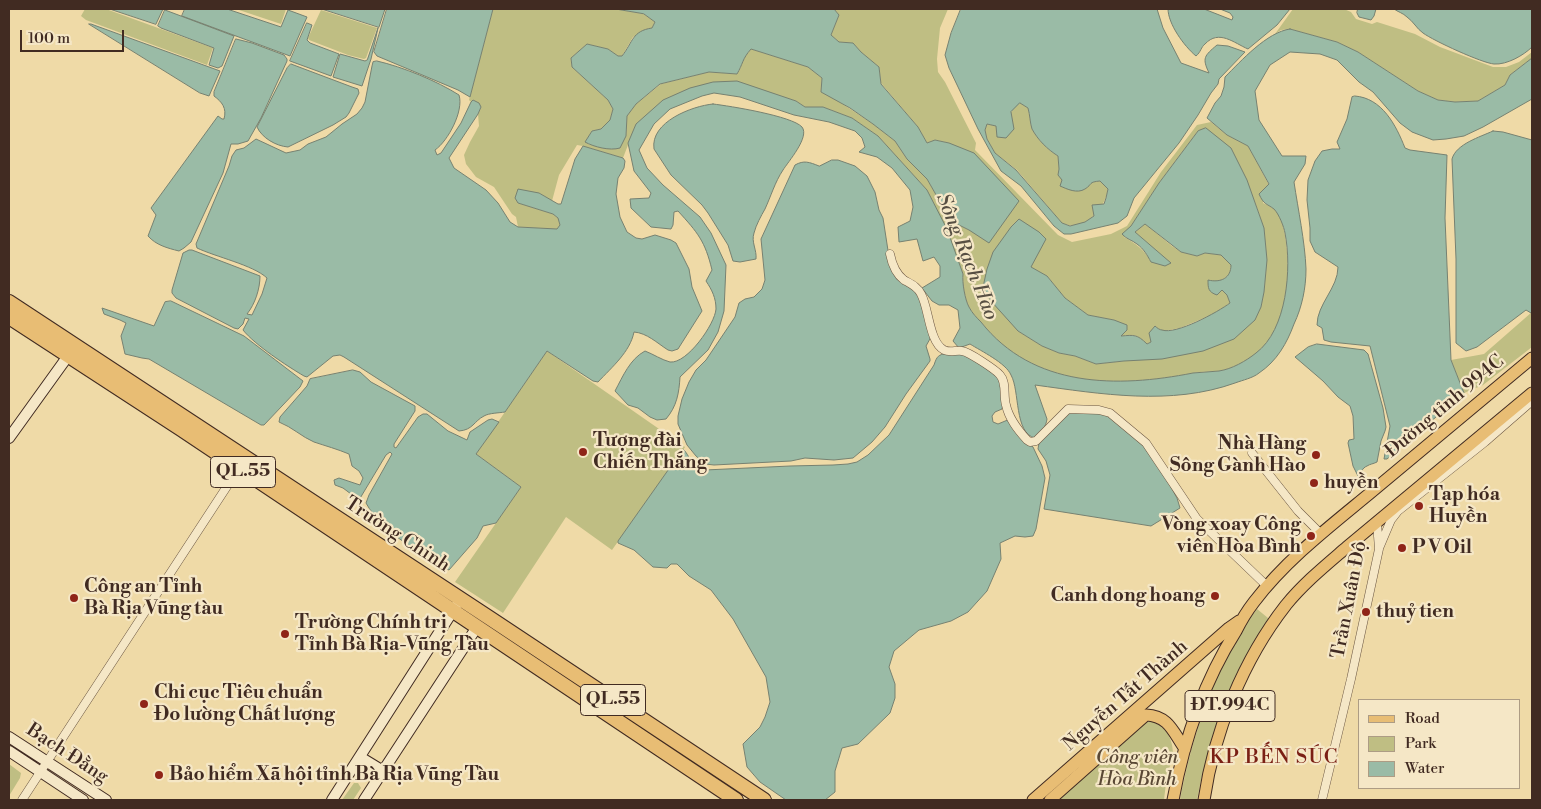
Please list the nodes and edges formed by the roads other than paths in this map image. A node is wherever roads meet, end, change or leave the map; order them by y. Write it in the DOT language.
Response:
graph roads {
  1 [pos="890,254"];
  2 [pos="9,302"];
  3 [pos="9,317"];
  4 [pos="72,351"];
  5 [pos="1532,358"];
  6 [pos="1532,393"];
  7 [pos="1532,401"];
  8 [pos="9,438"];
  9 [pos="1252,453"];
  10 [pos="239,468"];
  11 [pos="1377,523"];
  12 [pos="1321,534"];
  13 [pos="1379,549"];
  14 [pos="1267,586"];
  15 [pos="457,605"];
  16 [pos="485,615"];
  17 [pos="1243,619"];
  18 [pos="477,627"];
  19 [pos="1142,711"];
  20 [pos="9,737"];
  21 [pos="1185,749"];
  22 [pos="9,751"];
  23 [pos="360,757"];
  24 [pos="46,762"];
  25 [pos="383,771"];
  26 [pos="40,772"];
  27 [pos="22,800"];
  28 [pos="83,800"];
  29 [pos="106,800"];
  30 [pos="332,800"];
  31 [pos="364,800"];
  32 [pos="736,800"];
  33 [pos="764,800"];
  34 [pos="1033,800"];
  35 [pos="1050,800"];
  36 [pos="1173,800"];
  37 [pos="1204,800"];
  38 [pos="1322,800"];
  1 -- 14 [label="street"];
  2 -- 4 [label="highway, Trường Chinh / QL.55"];
  3 -- 4 [label="highway, Trường Chinh / QL.55"];
  4 -- 8 [label="street"];
  4 -- 10 [label="highway, Trường Chinh / QL.55"];
  4 -- 15 [label="highway, Trường Chinh / QL.55"];
  5 -- 12 [label="main road, Đường tỉnh 994C / ĐT.994C"];
  6 -- 11 [label="main road, ĐT.994C"];
  7 -- 13 [label="street"];
  9 -- 12 [label="street"];
  10 -- 15 [label="highway, Trường Chinh / QL.55"];
  10 -- 24 [label="street"];
  11 -- 13 [label="street, Trần Xuân Độ"];
  11 -- 37 [label="main road, ĐT.994C"];
  12 -- 14 [label="main road, Đường tỉnh 994C / ĐT.994C"];
  13 -- 38 [label="street, Trần Xuân Độ"];
  14 -- 17 [label="main road, Đường tỉnh 994C / ĐT.994C"];
  15 -- 16 [label="highway, Trường Chinh / QL.55"];
  15 -- 18 [label="highway, Trường Chinh / QL.55"];
  15 -- 23 [label="street"];
  16 -- 18 [label="street"];
  16 -- 33 [label="highway, Trường Chinh / QL.55"];
  17 -- 19 [label="main road, Nguyễn Tất Thành"];
  17 -- 21 [label="main road, Đường tỉnh 994C / ĐT.994C"];
  18 -- 25 [label="street"];
  18 -- 32 [label="highway, Trường Chinh / QL.55"];
  19 -- 21 [label="main road, Nguyễn Tất Thành"];
  19 -- 34 [label="main road, Nguyễn Tất Thành"];
  19 -- 35 [label="main road, Nguyễn Tất Thành"];
  20 -- 24 [label="street, Bạch Đằng"];
  21 -- 36 [label="main road, Đường tỉnh 994C / ĐT.994C"];
  22 -- 26 [label="street, Bạch Đằng"];
  23 -- 25 [label="street"];
  23 -- 30 [label="street"];
  24 -- 26 [label="street"];
  24 -- 29 [label="street, Bạch Đằng"];
  25 -- 31 [label="street"];
  26 -- 27 [label="street"];
  26 -- 28 [label="street, Bạch Đằng"];
}
